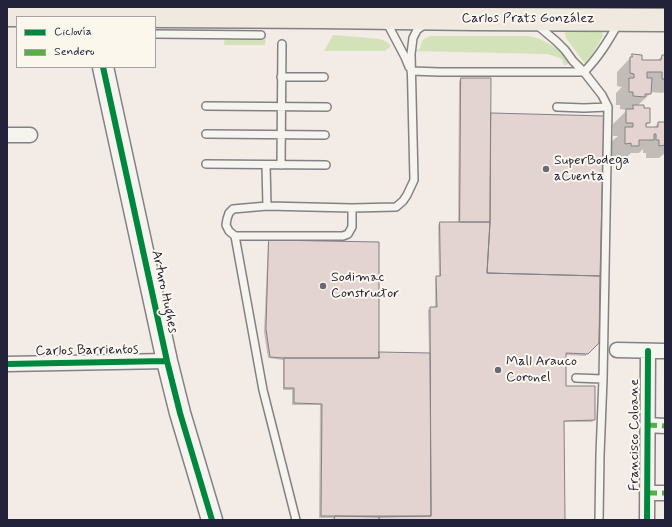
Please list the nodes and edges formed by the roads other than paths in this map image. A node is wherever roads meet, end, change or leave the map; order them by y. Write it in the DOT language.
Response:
graph roads {
  1 [pos="322,12"];
  2 [pos="7,15"];
  3 [pos="92,16"];
  4 [pos="384,18"];
  5 [pos="430,18"];
  6 [pos="531,20"];
  7 [pos="621,20"];
  8 [pos="665,20"];
  9 [pos="156,34"];
  10 [pos="260,35"];
  11 [pos="282,44"];
  12 [pos="103,68"];
  13 [pos="411,70"];
  14 [pos="584,72"];
  15 [pos="282,76"];
  16 [pos="324,77"];
  17 [pos="206,106"];
  18 [pos="281,107"];
  19 [pos="327,107"];
  20 [pos="557,107"];
  21 [pos="608,107"];
  22 [pos="206,134"];
  23 [pos="7,135"];
  24 [pos="30,135"];
  25 [pos="281,135"];
  26 [pos="325,135"];
  27 [pos="206,164"];
  28 [pos="266,165"];
  29 [pos="281,165"];
  30 [pos="326,165"];
  31 [pos="267,206"];
  32 [pos="352,208"];
  33 [pos="235,236"];
  34 [pos="617,350"];
  35 [pos="648,350"];
  36 [pos="665,351"];
  37 [pos="166,361"];
  38 [pos="7,364"];
  39 [pos="576,378"];
  40 [pos="603,379"];
  41 [pos="648,426"];
  42 [pos="665,426"];
  43 [pos="647,493"];
  44 [pos="665,493"];
  45 [pos="212,520"];
  46 [pos="296,520"];
  47 [pos="599,520"];
  48 [pos="647,520"];
  1 -- 3 [label="main road, Carlos Prats González"];
  1 -- 4 [label="main road, Carlos Prats González"];
  2 -- 3 [label="main road, Carlos Prats González"];
  4 -- 5 [label="main road, Carlos Prats González"];
  4 -- 13 [label="lane"];
  5 -- 6 [label="main road, Carlos Prats González"];
  5 -- 13 [label="lane"];
  6 -- 7 [label="main road, Carlos Prats González"];
  6 -- 14 [label="lane"];
  7 -- 8 [label="main road, Carlos Prats González"];
  7 -- 14 [label="lane"];
  9 -- 10 [label="lane"];
  11 -- 15 [label="lane"];
  12 -- 37 [label="street, Arturo Hughes"];
  13 -- 14 [label="lane"];
  13 -- 32 [label="lane"];
  14 -- 21 [label="lane"];
  15 -- 16 [label="lane"];
  15 -- 18 [label="lane"];
  17 -- 18 [label="lane"];
  18 -- 19 [label="lane"];
  18 -- 25 [label="lane"];
  20 -- 21 [label="lane"];
  21 -- 40 [label="lane"];
  22 -- 25 [label="lane"];
  23 -- 24 [label="street"];
  25 -- 26 [label="lane"];
  25 -- 29 [label="lane"];
  27 -- 28 [label="lane"];
  28 -- 29 [label="lane"];
  28 -- 31 [label="lane"];
  29 -- 30 [label="lane"];
  31 -- 32 [label="lane"];
  31 -- 33 [label="lane"];
  32 -- 33 [label="lane"];
  33 -- 46 [label="lane"];
  34 -- 35 [label="street"];
  35 -- 36 [label="street"];
  35 -- 41 [label="street, Francisco Coloane"];
  37 -- 38 [label="street, Carlos Barrientos"];
  37 -- 45 [label="street, Arturo Hughes"];
  39 -- 40 [label="lane"];
  40 -- 47 [label="lane"];
  41 -- 42 [label="street"];
  41 -- 43 [label="street, Francisco Coloane"];
  43 -- 44 [label="street"];
  43 -- 48 [label="street, Francisco Coloane"];
}
